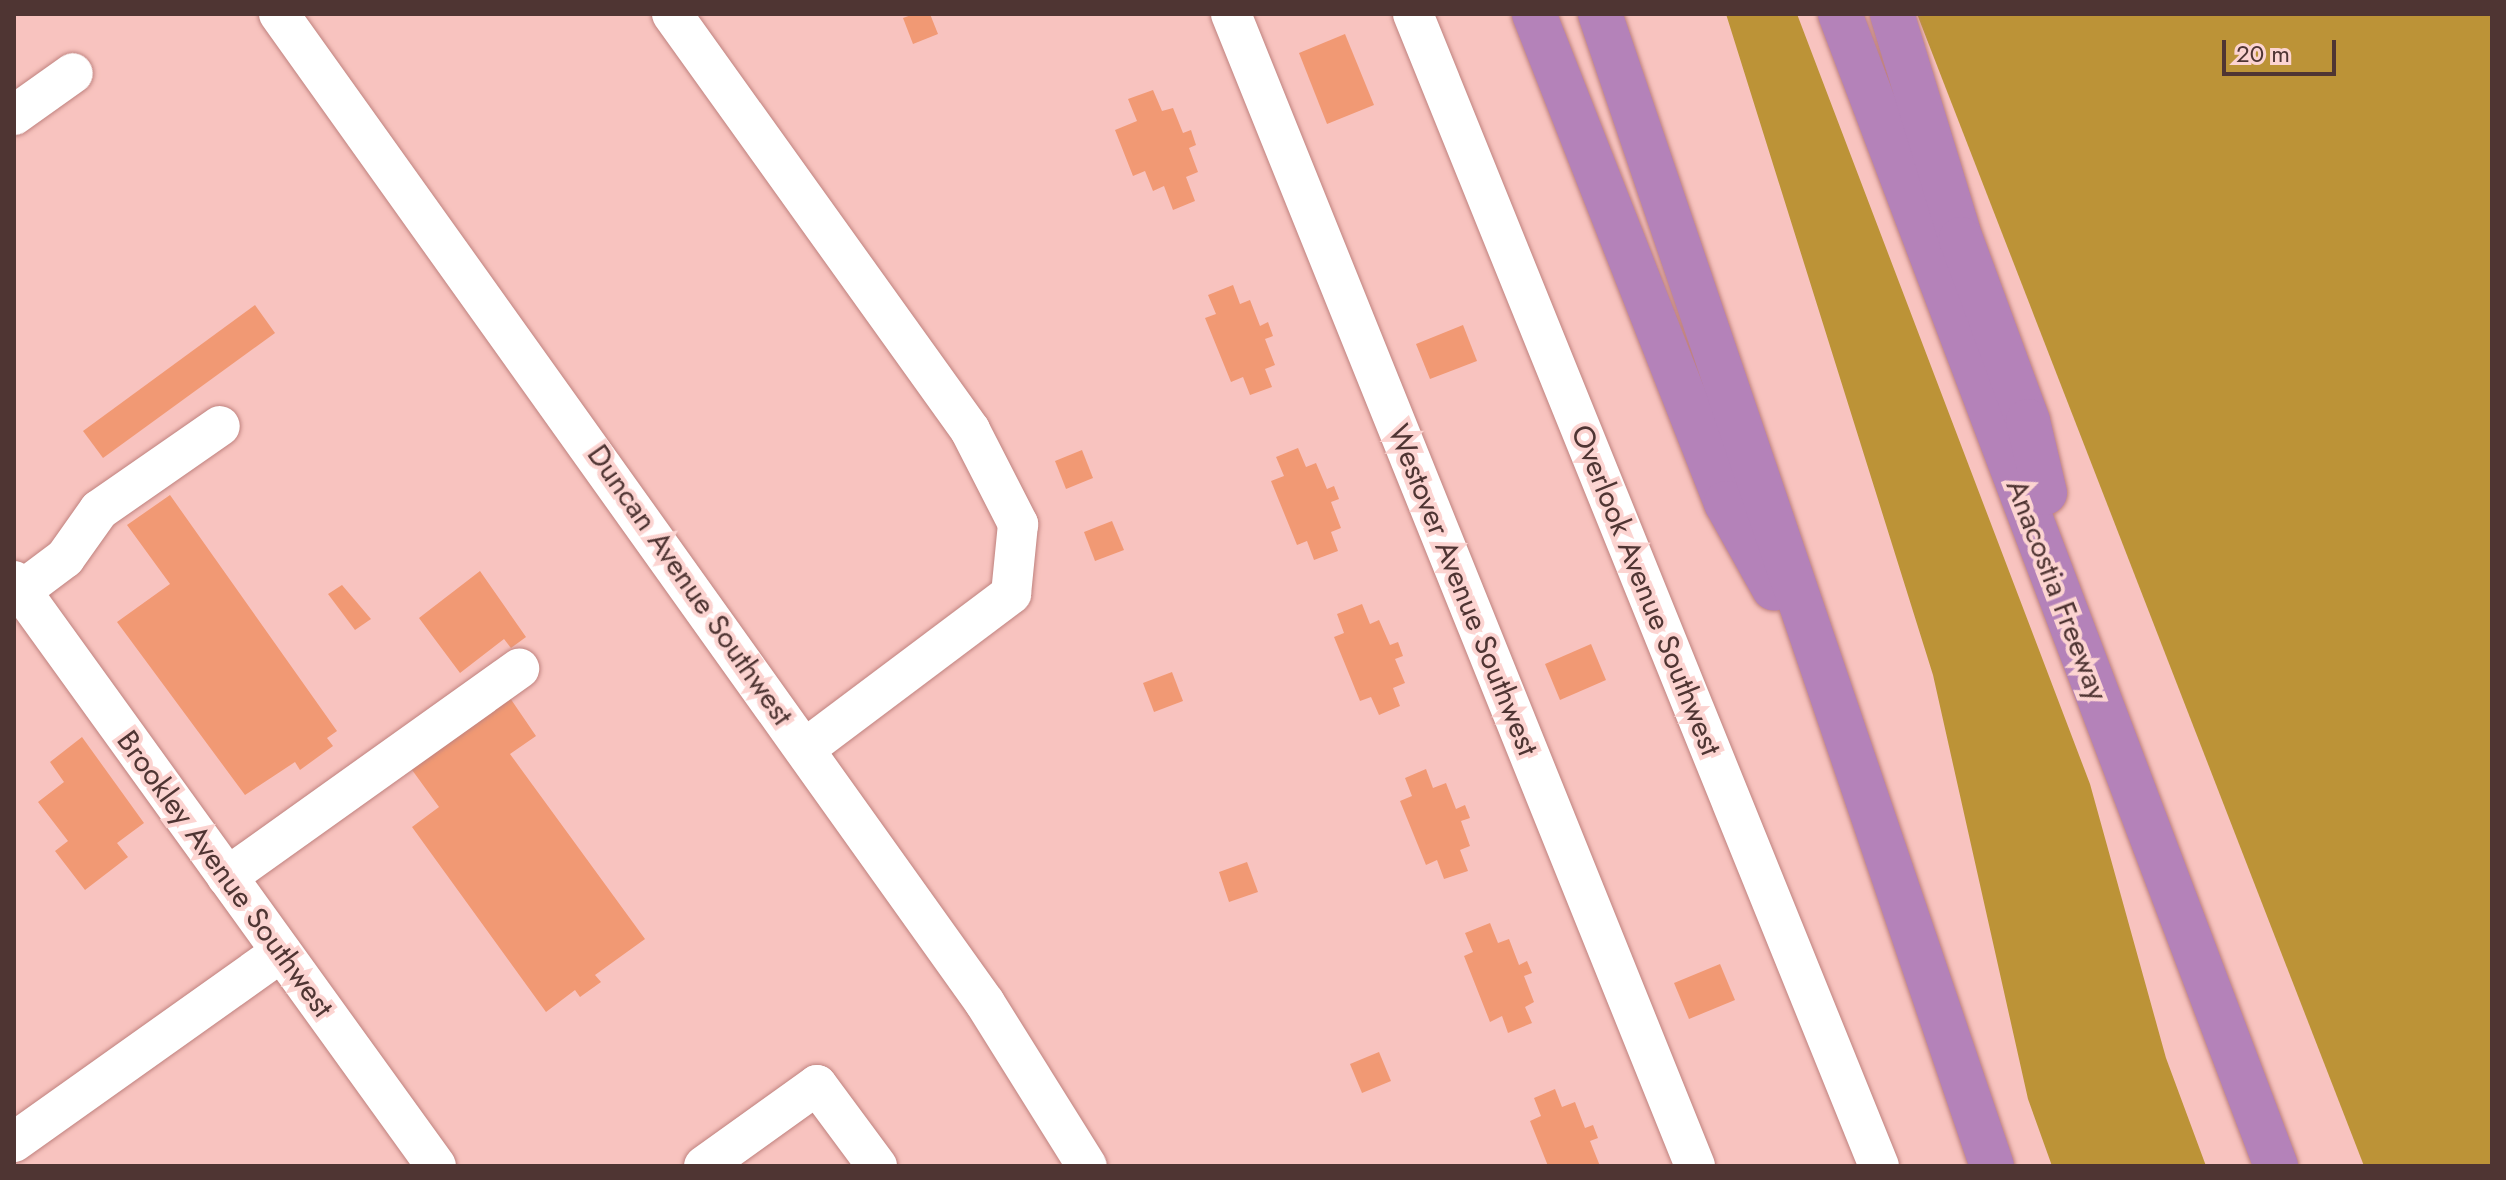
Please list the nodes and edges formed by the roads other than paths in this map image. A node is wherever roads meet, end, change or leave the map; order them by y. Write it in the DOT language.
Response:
graph roads {
  1 [pos="279,14"];
  2 [pos="672,14"];
  3 [pos="1231,14"];
  4 [pos="1413,14"];
  5 [pos="1534,14"];
  6 [pos="1600,14"];
  7 [pos="1840,14"];
  8 [pos="1892,14"];
  9 [pos="73,73"];
  10 [pos="14,115"];
  11 [pos="220,426"];
  12 [pos="18,586"];
  13 [pos="519,669"];
  14 [pos="2088,670"];
  15 [pos="1830,693"];
  16 [pos="806,748"];
  17 [pos="227,877"];
  18 [pos="281,952"];
  19 [pos="14,1142"];
  20 [pos="436,1166"];
  21 [pos="704,1166"];
  22 [pos="877,1166"];
  23 [pos="1087,1166"];
  24 [pos="1695,1166"];
  25 [pos="1879,1166"];
  26 [pos="1992,1166"];
  27 [pos="2276,1166"];
  1 -- 16 [label="street, Duncan Avenue Southwest"];
  2 -- 16 [label="street"];
  3 -- 24 [label="street, Westover Avenue Southwest"];
  4 -- 25 [label="street, Overlook Avenue Southwest"];
  5 -- 15 [label="highway"];
  6 -- 15 [label="highway"];
  7 -- 14 [label="highway, Anacostia Freeway"];
  8 -- 14 [label="highway"];
  9 -- 10 [label="street"];
  11 -- 12 [label="street"];
  12 -- 17 [label="street, Brookley Avenue Southwest"];
  13 -- 17 [label="street"];
  14 -- 27 [label="highway, Anacostia Freeway"];
  15 -- 26 [label="highway"];
  16 -- 23 [label="street, Duncan Avenue Southwest"];
  17 -- 18 [label="street, Brookley Avenue Southwest"];
  18 -- 19 [label="street"];
  18 -- 20 [label="street, Brookley Avenue Southwest"];
  21 -- 22 [label="street"];
}
